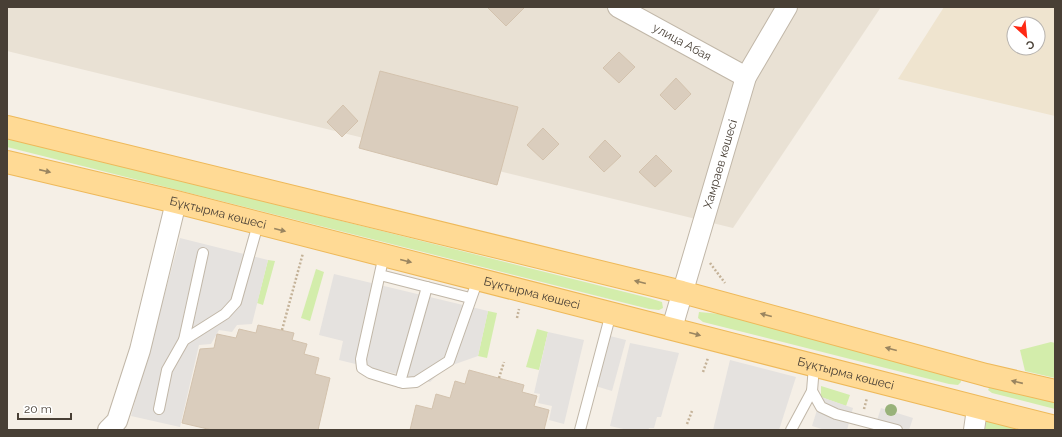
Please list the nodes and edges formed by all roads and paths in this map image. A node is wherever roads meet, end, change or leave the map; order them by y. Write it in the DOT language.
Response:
graph roads {
  1 [pos="618,7"];
  2 [pos="787,7"];
  3 [pos="746,76"];
  4 [pos="7,127"];
  5 [pos="7,162"];
  6 [pos="176,202"];
  7 [pos="258,224"];
  8 [pos="697,245"];
  9 [pos="305,248"];
  10 [pos="203,253"];
  11 [pos="382,265"];
  12 [pos="427,287"];
  13 [pos="474,288"];
  14 [pos="728,288"];
  15 [pos="682,292"];
  16 [pos="611,312"];
  17 [pos="672,328"];
  18 [pos="282,330"];
  19 [pos="184,340"];
  20 [pos="708,357"];
  21 [pos="504,362"];
  22 [pos="814,366"];
  23 [pos="703,372"];
  24 [pos="986,375"];
  25 [pos="499,378"];
  26 [pos="400,382"];
  27 [pos="812,390"];
  28 [pos="1055,391"];
  29 [pos="159,409"];
  30 [pos="977,409"];
  31 [pos="692,411"];
  32 [pos="687,424"];
  33 [pos="1055,428"];
  34 [pos="108,430"];
  35 [pos="580,430"];
  36 [pos="792,430"];
  37 [pos="897,430"];
  38 [pos="974,430"];
  1 -- 3 [label="street, улица Абая"];
  2 -- 3 [label="street, Хамраев көшесі"];
  3 -- 8 [label="street, Хамраев көшесі"];
  15 -- 4 [label="main road, one-way"];
  5 -- 6 [label="main road, Бұқтырма көшесі, one-way"];
  6 -- 7 [label="main road, Бұқтырма көшесі"];
  6 -- 34 [label="street"];
  7 -- 11 [label="main road, Бұқтырма көшесі, one-way"];
  7 -- 19 [label="lane"];
  8 -- 14 [label="path"];
  8 -- 15 [label="street, Хамраев көшесі"];
  9 -- 18 [label="path"];
  10 -- 19 [label="lane"];
  11 -- 12 [label="lane"];
  11 -- 13 [label="main road, Бұқтырма көшесі, one-way"];
  11 -- 26 [label="lane"];
  12 -- 13 [label="lane"];
  12 -- 26 [label="lane"];
  13 -- 16 [label="main road, Бұқтырма көшесі"];
  13 -- 26 [label="lane"];
  15 -- 17 [label="street, Хамраев көшесі"];
  24 -- 15 [label="main road, one-way"];
  16 -- 17 [label="main road, Бұқтырма көшесі"];
  16 -- 35 [label="lane"];
  17 -- 22 [label="main road, Бұқтырма көшесі, one-way"];
  19 -- 29 [label="lane"];
  20 -- 23 [label="path"];
  21 -- 25 [label="path"];
  22 -- 27 [label="lane"];
  22 -- 30 [label="main road, Бұқтырма көшесі"];
  28 -- 24 [label="main road, one-way"];
  24 -- 30 [label="main road"];
  27 -- 36 [label="lane"];
  27 -- 37 [label="lane"];
  30 -- 33 [label="main road, Бұқтырма көшесі"];
  30 -- 38 [label="street"];
  31 -- 32 [label="path"];
}
